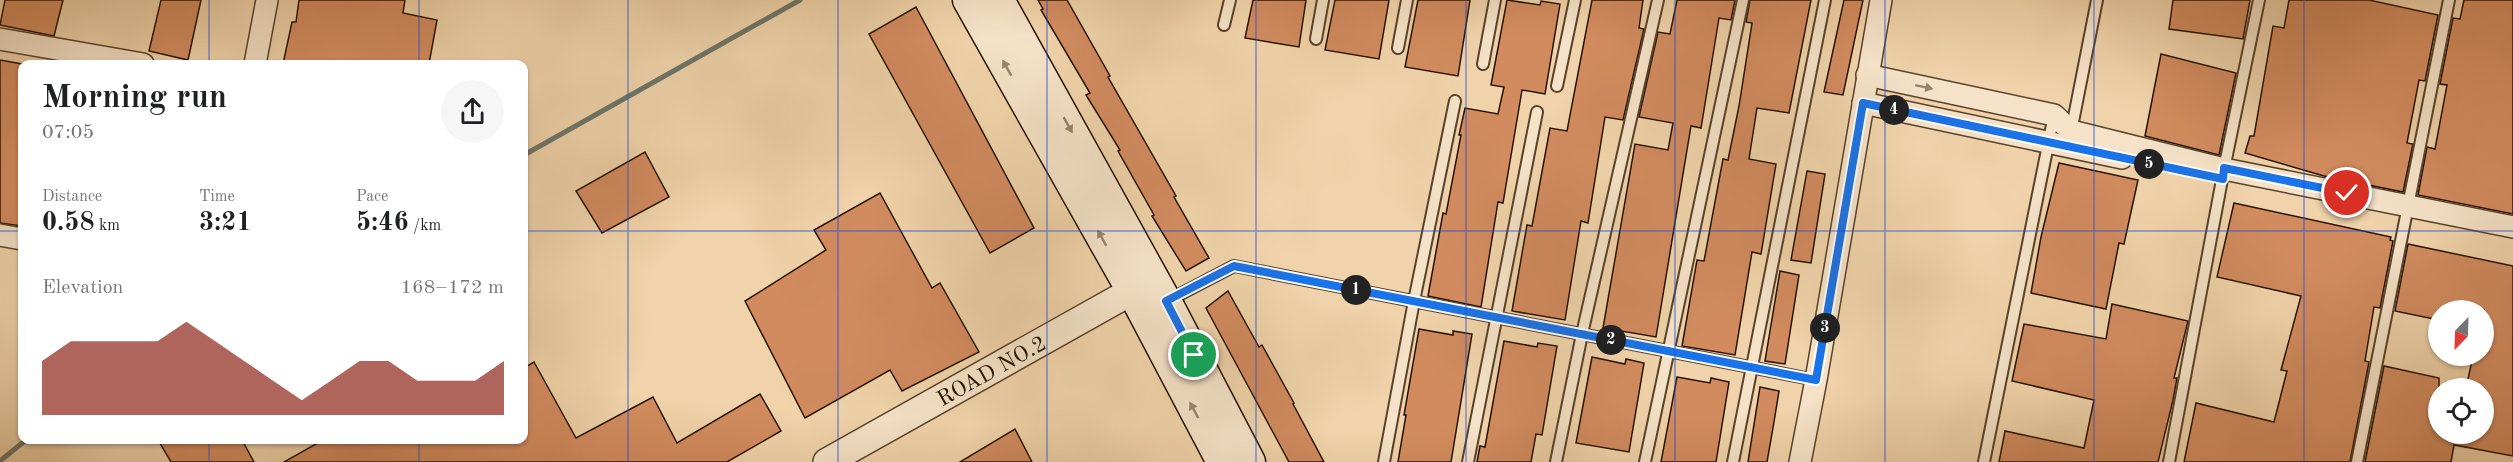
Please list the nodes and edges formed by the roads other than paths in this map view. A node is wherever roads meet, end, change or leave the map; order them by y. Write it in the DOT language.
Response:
graph roads {
  1 [pos="267,0"];
  2 [pos="968,0"];
  3 [pos="999,0"];
  4 [pos="1230,0"];
  5 [pos="1323,0"];
  6 [pos="1407,0"];
  7 [pos="1495,0"];
  8 [pos="1575,0"];
  9 [pos="1658,0"];
  10 [pos="1743,0"];
  11 [pos="1825,0"];
  12 [pos="1881,0"];
  13 [pos="2097,0"];
  14 [pos="2259,0"];
  15 [pos="2449,0"];
  16 [pos="1224,25"];
  17 [pos="0,39"];
  18 [pos="1316,39"];
  19 [pos="1398,48"];
  20 [pos="120,60"];
  21 [pos="256,60"];
  22 [pos="1483,64"];
  23 [pos="1867,75"];
  24 [pos="1557,86"];
  25 [pos="1455,101"];
  26 [pos="1863,103"];
  27 [pos="1537,112"];
  28 [pos="2063,140"];
  29 [pos="2224,174"];
  30 [pos="2408,211"];
  31 [pos="2513,226"];
  32 [pos="0,235"];
  33 [pos="18,239"];
  34 [pos="2513,239"];
  35 [pos="1150,290"];
  36 [pos="1413,301"];
  37 [pos="1498,318"];
  38 [pos="1582,334"];
  39 [pos="1669,351"];
  40 [pos="1753,367"];
  41 [pos="1816,380"];
  42 [pos="827,462"];
  43 [pos="1221,462"];
  44 [pos="1250,462"];
  45 [pos="1384,462"];
  46 [pos="1468,462"];
  47 [pos="1556,462"];
  48 [pos="1646,462"];
  49 [pos="1733,462"];
  50 [pos="1800,462"];
  51 [pos="1984,462"];
  52 [pos="2169,462"];
  53 [pos="2357,462"];
  1 -- 21 [label="street"];
  35 -- 2 [label="main road, one-way"];
  3 -- 35 [label="main road, one-way"];
  4 -- 16 [label="lane"];
  5 -- 18 [label="lane"];
  6 -- 19 [label="lane"];
  7 -- 22 [label="lane"];
  8 -- 24 [label="lane"];
  9 -- 38 [label="lane"];
  10 -- 39 [label="lane"];
  11 -- 40 [label="lane"];
  12 -- 23 [label="street"];
  13 -- 28 [label="lane"];
  14 -- 29 [label="lane"];
  15 -- 30 [label="lane"];
  17 -- 20 [label="street"];
  23 -- 26 [label="street"];
  23 -- 28 [label="street, one-way"];
  25 -- 36 [label="lane"];
  26 -- 28 [label="street"];
  26 -- 41 [label="street"];
  27 -- 37 [label="lane"];
  28 -- 29 [label="street"];
  28 -- 51 [label="lane"];
  29 -- 30 [label="street"];
  29 -- 52 [label="lane"];
  30 -- 31 [label="street"];
  30 -- 34 [label="street"];
  30 -- 53 [label="lane"];
  32 -- 33 [label="street"];
  35 -- 36 [label="lane"];
  35 -- 42 [label="street, ROAD NO.2"];
  43 -- 35 [label="main road, one-way"];
  35 -- 44 [label="main road"];
  36 -- 37 [label="lane"];
  36 -- 45 [label="lane"];
  37 -- 38 [label="lane"];
  37 -- 46 [label="lane"];
  38 -- 39 [label="lane"];
  38 -- 47 [label="lane"];
  39 -- 40 [label="lane"];
  39 -- 48 [label="lane"];
  40 -- 41 [label="lane"];
  40 -- 49 [label="lane"];
  41 -- 50 [label="street"];
}
